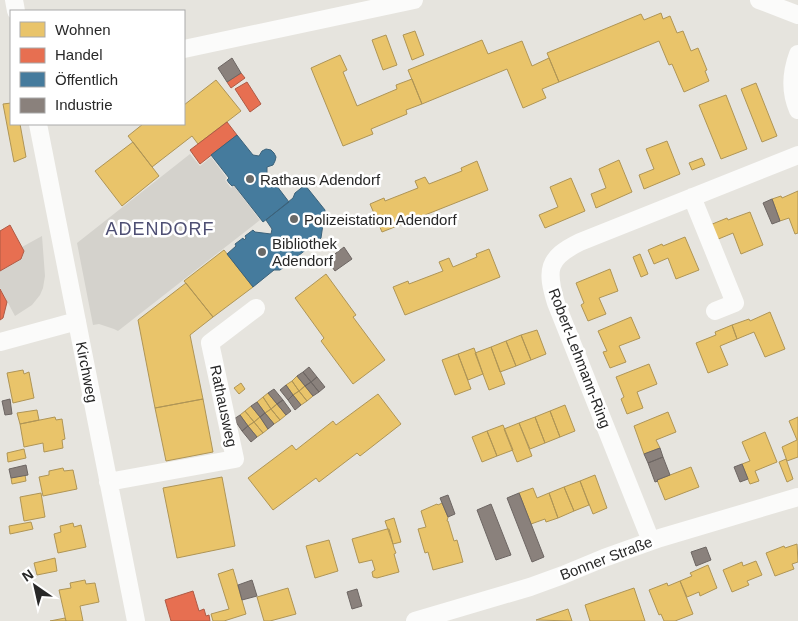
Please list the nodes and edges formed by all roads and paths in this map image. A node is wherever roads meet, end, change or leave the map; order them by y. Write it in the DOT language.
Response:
graph roads {
  1 [pos="414,0"];
  2 [pos="758,0"];
  3 [pos="798,15"];
  4 [pos="185,49"];
  5 [pos="798,54"];
  6 [pos="798,110"];
  7 [pos="38,125"];
  8 [pos="798,155"];
  9 [pos="692,197"];
  10 [pos="256,308"];
  11 [pos="715,311"];
  12 [pos="77,321"];
  13 [pos="0,342"];
  14 [pos="108,482"];
  15 [pos="798,497"];
  16 [pos="651,541"];
  17 [pos="136,621"];
  18 [pos="415,621"];
  1 -- 4 [label="street"];
  2 -- 3 [label="street"];
  5 -- 6 [label="street"];
  7 -- 12 [label="street, Kirchweg"];
  8 -- 9 [label="street, Robert-Lehmann-Ring"];
  9 -- 11 [label="street"];
  9 -- 16 [label="street, Robert-Lehmann-Ring"];
  10 -- 14 [label="street, Rathausweg"];
  12 -- 13 [label="street"];
  12 -- 14 [label="street, Kirchweg"];
  14 -- 17 [label="street, Kirchweg"];
  15 -- 16 [label="street, Bonner Straße"];
  16 -- 18 [label="street, Bonner Straße"];
}
